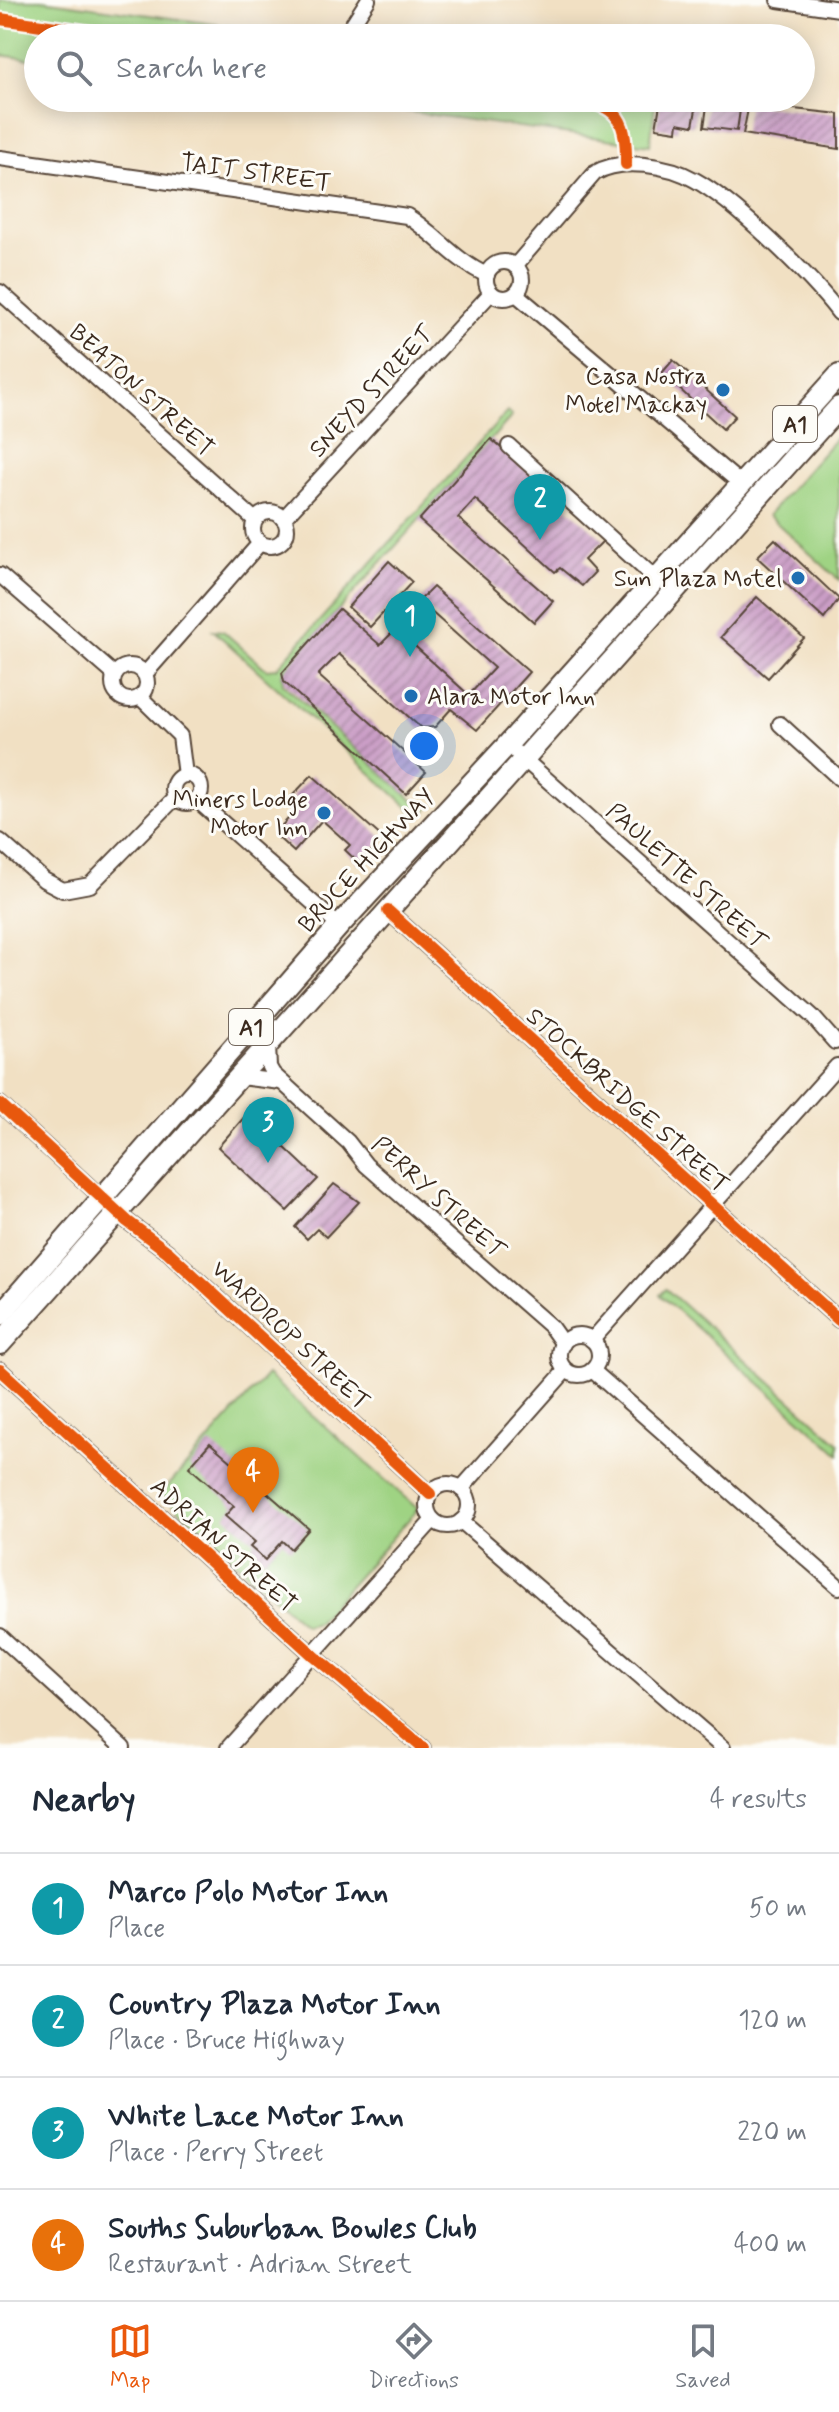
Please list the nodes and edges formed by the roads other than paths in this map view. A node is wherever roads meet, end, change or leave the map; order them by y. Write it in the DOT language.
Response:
graph roads {
  1 [pos="368,0"];
  2 [pos="778,0"];
  3 [pos="839,9"];
  4 [pos="353,24"];
  5 [pos="0,158"];
  6 [pos="515,266"];
  7 [pos="487,275"];
  8 [pos="823,290"];
  9 [pos="0,292"];
  10 [pos="491,293"];
  11 [pos="516,294"];
  12 [pos="839,298"];
  13 [pos="839,313"];
  14 [pos="839,375"];
  15 [pos="839,389"];
  16 [pos="839,407"];
  17 [pos="509,446"];
  18 [pos="746,479"];
  19 [pos="283,519"];
  20 [pos="255,520"];
  21 [pos="260,543"];
  22 [pos="0,575"];
  23 [pos="656,579"];
  24 [pos="145,674"];
  25 [pos="115,675"];
  26 [pos="140,697"];
  27 [pos="780,724"];
  28 [pos="508,744"];
  29 [pos="524,760"];
  30 [pos="185,775"];
  31 [pos="839,778"];
  32 [pos="175,798"];
  33 [pos="197,800"];
  34 [pos="0,841"];
  35 [pos="388,911"];
  36 [pos="339,926"];
  37 [pos="837,1040"];
  38 [pos="268,1046"];
  39 [pos="838,1067"];
  40 [pos="240,1077"];
  41 [pos="285,1084"];
  42 [pos="0,1104"];
  43 [pos="104,1197"];
  44 [pos="711,1206"];
  45 [pos="120,1213"];
  46 [pos="0,1315"];
  47 [pos="839,1320"];
  48 [pos="592,1340"];
  49 [pos="0,1344"];
  50 [pos="563,1344"];
  51 [pos="0,1370"];
  52 [pos="566,1370"];
  53 [pos="592,1370"];
  54 [pos="461,1489"];
  55 [pos="430,1494"];
  56 [pos="433,1520"];
  57 [pos="461,1521"];
  58 [pos="839,1587"];
  59 [pos="0,1636"];
  60 [pos="313,1655"];
  61 [pos="123,1748"];
  62 [pos="228,1748"];
  63 [pos="423,1748"];
  64 [pos="723,1748"];
  1 -- 4 [label="street"];
  2 -- 3 [label="street"];
  5 -- 7 [label="street, TAIT STREET"];
  6 -- 7 [label="street"];
  6 -- 8 [label="street"];
  6 -- 11 [label="street"];
  7 -- 10 [label="street"];
  8 -- 12 [label="street"];
  8 -- 13 [label="street"];
  9 -- 20 [label="street, BEATON STREET"];
  10 -- 11 [label="street"];
  10 -- 19 [label="street, SNEYD STREET"];
  11 -- 18 [label="street"];
  14 -- 18 [label="highway, BRUCE HIGHWAY / A1"];
  15 -- 18 [label="highway"];
  16 -- 29 [label="highway, BRUCE HIGHWAY / A1"];
  17 -- 23 [label="street"];
  18 -- 23 [label="highway, BRUCE HIGHWAY / A1"];
  19 -- 20 [label="street"];
  19 -- 21 [label="street"];
  20 -- 21 [label="street"];
  21 -- 24 [label="street"];
  22 -- 25 [label="street"];
  23 -- 28 [label="highway, BRUCE HIGHWAY / A1"];
  24 -- 25 [label="street"];
  24 -- 26 [label="street"];
  25 -- 26 [label="street"];
  26 -- 30 [label="street"];
  27 -- 31 [label="street"];
  28 -- 29 [label="street, PAULETTE STREET"];
  28 -- 36 [label="highway, BRUCE HIGHWAY / A1"];
  29 -- 35 [label="highway, BRUCE HIGHWAY / A1"];
  29 -- 37 [label="street, PAULETTE STREET"];
  30 -- 32 [label="street"];
  30 -- 33 [label="street"];
  32 -- 33 [label="street"];
  32 -- 34 [label="street"];
  33 -- 36 [label="street"];
  35 -- 38 [label="highway, BRUCE HIGHWAY / A1"];
  35 -- 44 [label="street, STOCKBRIDGE STREET"];
  36 -- 43 [label="highway, BRUCE HIGHWAY / A1"];
  37 -- 39 [label="street"];
  38 -- 40 [label="highway, BRUCE HIGHWAY / A1"];
  38 -- 41 [label="street, PERRY STREET"];
  39 -- 44 [label="street"];
  40 -- 41 [label="street"];
  40 -- 45 [label="highway, BRUCE HIGHWAY / A1"];
  41 -- 50 [label="street, PERRY STREET"];
  42 -- 43 [label="street, WARDROP STREET"];
  43 -- 45 [label="street, WARDROP STREET"];
  43 -- 46 [label="highway, BRUCE HIGHWAY / A1"];
  44 -- 47 [label="street, STOCKBRIDGE STREET"];
  44 -- 48 [label="street"];
  45 -- 49 [label="highway, BRUCE HIGHWAY / A1"];
  45 -- 55 [label="street, WARDROP STREET"];
  48 -- 50 [label="street"];
  48 -- 53 [label="street"];
  50 -- 52 [label="street"];
  51 -- 60 [label="street, ADRIAN STREET"];
  52 -- 53 [label="street"];
  52 -- 54 [label="street"];
  53 -- 58 [label="street"];
  54 -- 55 [label="street"];
  54 -- 57 [label="street"];
  55 -- 56 [label="street"];
  56 -- 57 [label="street"];
  56 -- 60 [label="street"];
  57 -- 64 [label="street"];
  59 -- 61 [label="street"];
  60 -- 62 [label="street"];
  60 -- 63 [label="street, ADRIAN STREET"];
}
